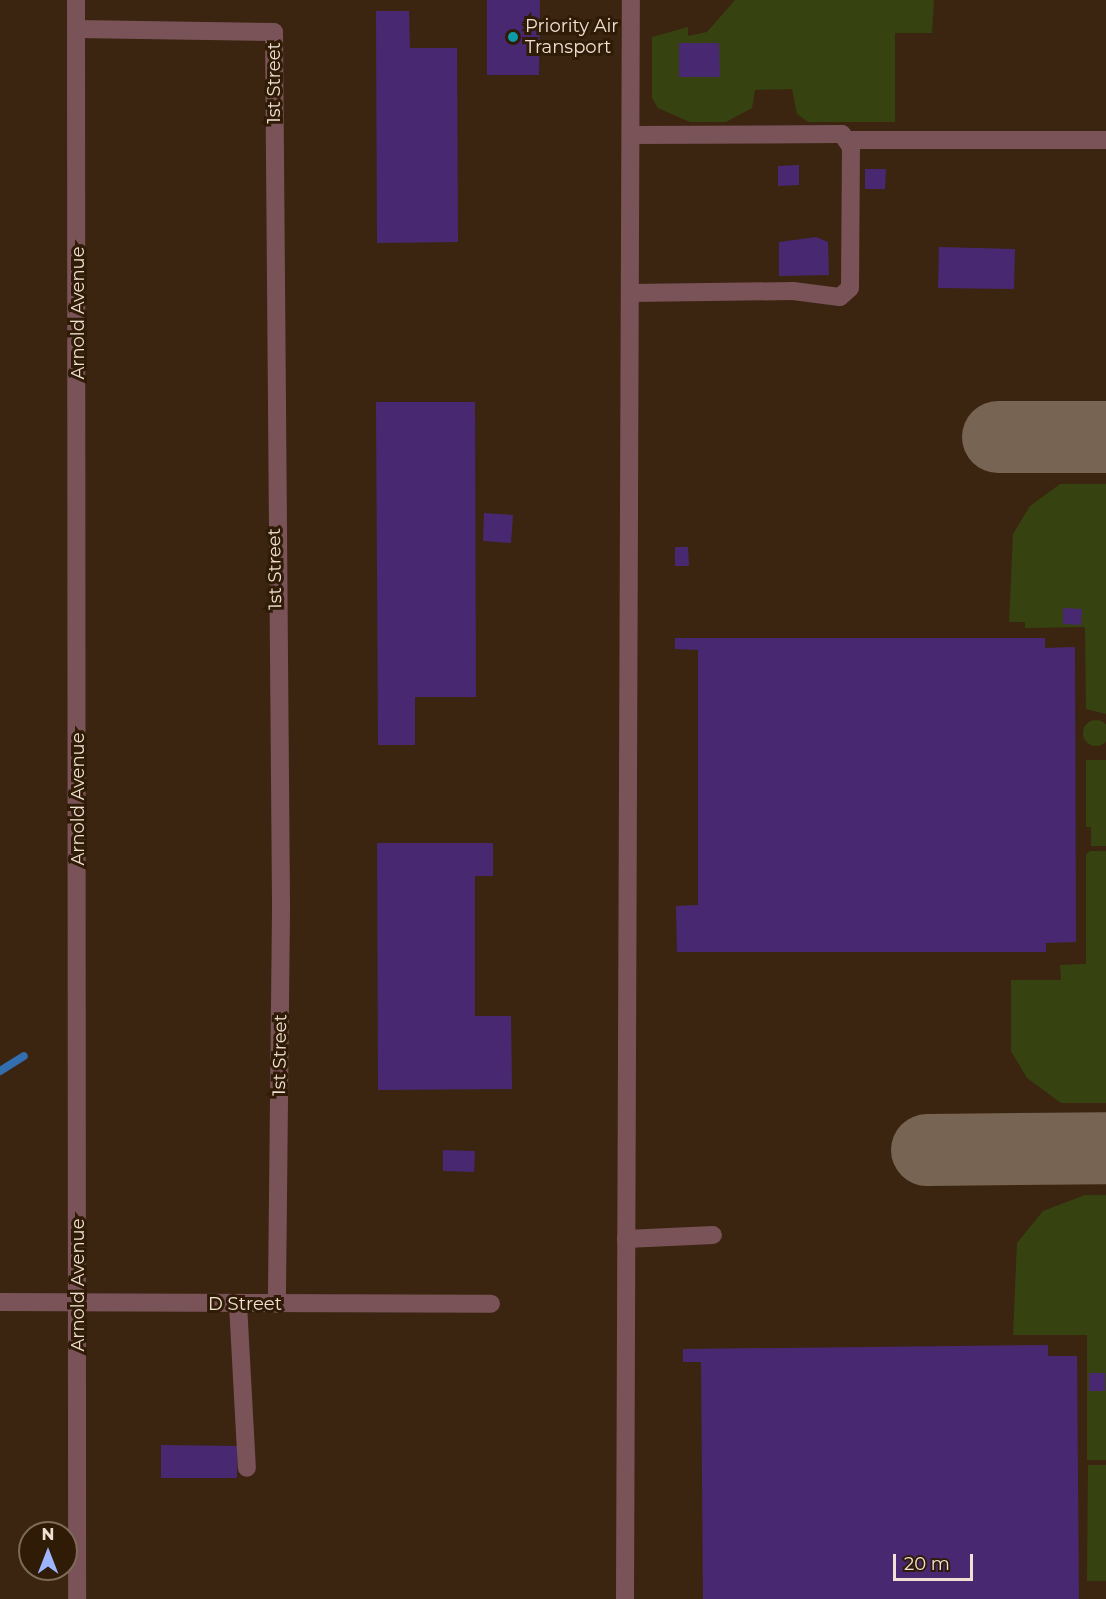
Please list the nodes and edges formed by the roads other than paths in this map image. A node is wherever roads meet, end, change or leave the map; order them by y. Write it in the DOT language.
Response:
graph roads {
  1 [pos="76,0"];
  2 [pos="631,0"];
  3 [pos="76,29"];
  4 [pos="631,135"];
  5 [pos="847,140"];
  6 [pos="1106,140"];
  7 [pos="630,293"];
  8 [pos="714,1235"];
  9 [pos="626,1239"];
  10 [pos="0,1302"];
  11 [pos="78,1304"];
  12 [pos="238,1304"];
  13 [pos="277,1304"];
  14 [pos="491,1304"];
  15 [pos="247,1468"];
  16 [pos="77,1599"];
  17 [pos="626,1599"];
  1 -- 3 [label="street, Arnold Avenue"];
  2 -- 4 [label="street"];
  3 -- 11 [label="street, Arnold Avenue"];
  3 -- 13 [label="street, 1st Street"];
  4 -- 5 [label="street"];
  4 -- 7 [label="street"];
  5 -- 6 [label="street"];
  5 -- 7 [label="street"];
  7 -- 9 [label="street"];
  8 -- 9 [label="street"];
  9 -- 17 [label="street"];
  10 -- 11 [label="street, D Street"];
  11 -- 12 [label="street, D Street"];
  11 -- 16 [label="street, Arnold Avenue"];
  12 -- 13 [label="street, D Street"];
  12 -- 15 [label="street"];
  13 -- 14 [label="street, D Street"];
}
